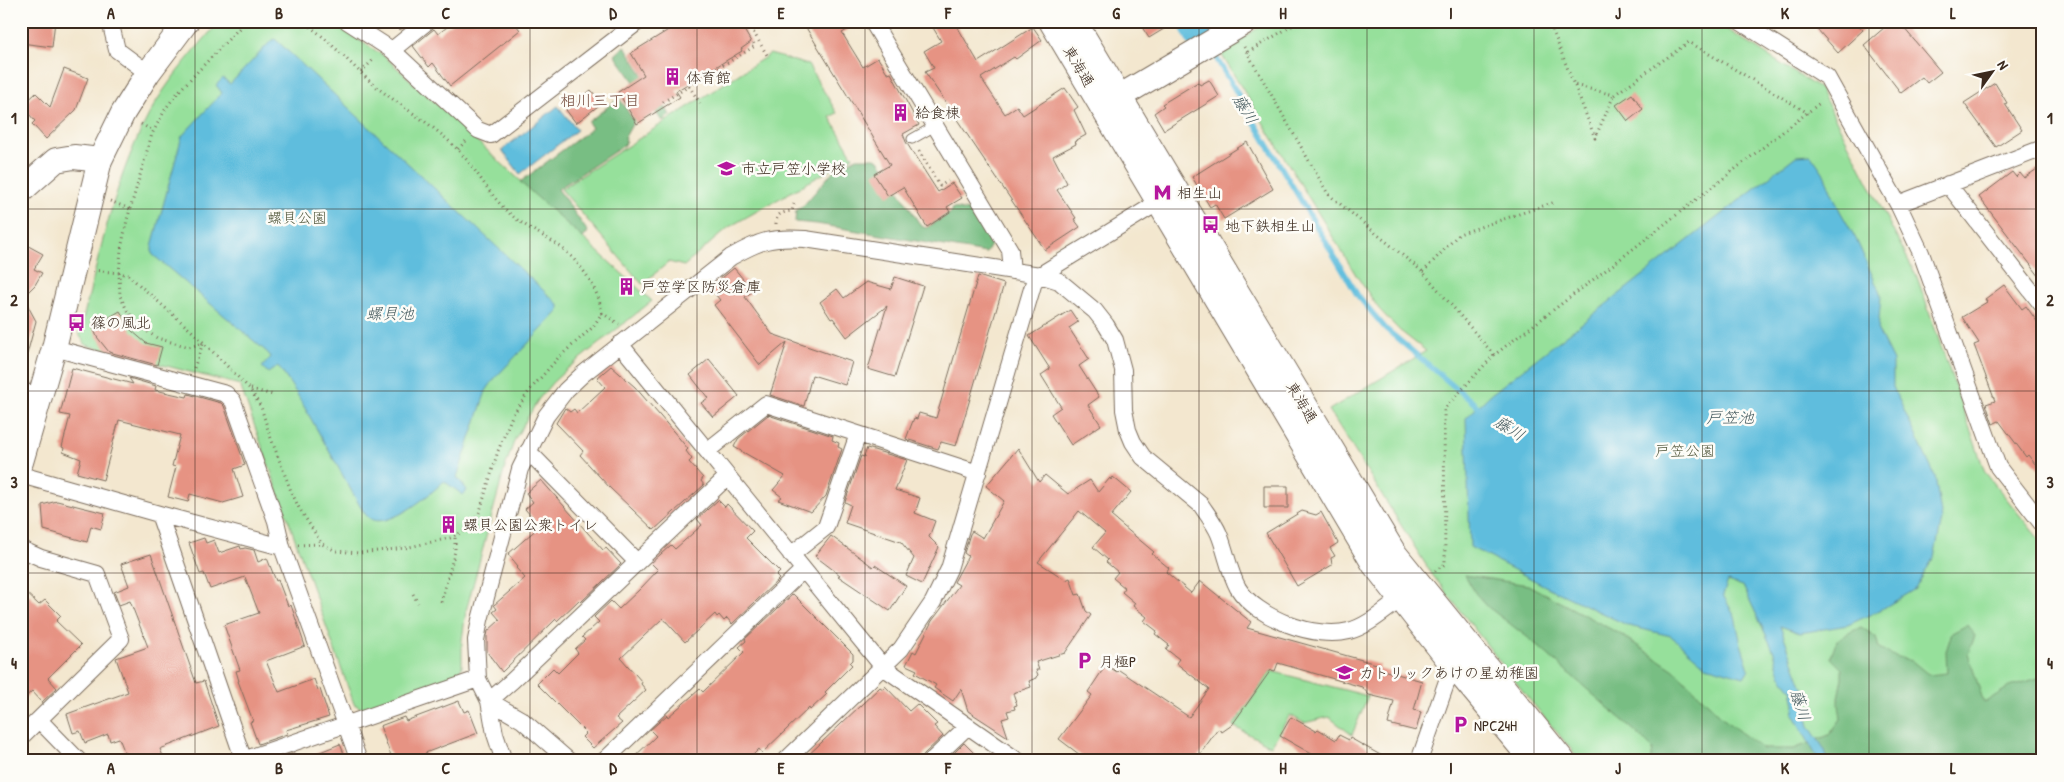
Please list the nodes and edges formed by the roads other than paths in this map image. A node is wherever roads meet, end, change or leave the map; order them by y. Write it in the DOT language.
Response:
graph roads {
  1 [pos="110,21"];
  2 [pos="347,21"];
  3 [pos="428,21"];
  4 [pos="638,21"];
  5 [pos="872,21"];
  6 [pos="1052,21"];
  7 [pos="1073,21"];
  8 [pos="183,23"];
  9 [pos="1749,24"];
  10 [pos="1240,25"];
  11 [pos="392,50"];
  12 [pos="148,73"];
  13 [pos="1110,102"];
  14 [pos="935,126"];
  15 [pos="912,139"];
  16 [pos="2043,148"];
  17 [pos="100,160"];
  18 [pos="1948,184"];
  19 [pos="21,191"];
  20 [pos="1167,197"];
  21 [pos="1898,204"];
  22 [pos="1012,272"];
  23 [pos="1038,275"];
  24 [pos="2043,306"];
  25 [pos="620,344"];
  26 [pos="54,348"];
  27 [pos="31,395"];
  28 [pos="858,434"];
  29 [pos="528,451"];
  30 [pos="707,451"];
  31 [pos="21,462"];
  32 [pos="978,473"];
  33 [pos="21,475"];
  34 [pos="727,477"];
  35 [pos="159,514"];
  36 [pos="2043,525"];
  37 [pos="289,546"];
  38 [pos="21,549"];
  39 [pos="791,555"];
  40 [pos="637,562"];
  41 [pos="803,570"];
  42 [pos="1409,592"];
  43 [pos="1453,664"];
  44 [pos="883,668"];
  45 [pos="478,678"];
  46 [pos="489,701"];
  47 [pos="38,720"];
  48 [pos="346,725"];
  49 [pos="968,726"];
  50 [pos="21,737"];
  51 [pos="242,760"];
  52 [pos="78,761"];
  53 [pos="359,761"];
  54 [pos="504,761"];
  55 [pos="569,761"];
  56 [pos="604,761"];
  57 [pos="785,761"];
  58 [pos="931,761"];
  59 [pos="1018,761"];
  60 [pos="1420,761"];
  61 [pos="1534,761"];
  62 [pos="1562,761"];
  1 -- 12 [label="street"];
  2 -- 11 [label="street"];
  3 -- 11 [label="street"];
  4 -- 11 [label="street"];
  5 -- 14 [label="street"];
  6 -- 13 [label="main road, 東海通"];
  7 -- 13 [label="main road, 東海通"];
  8 -- 12 [label="street"];
  9 -- 21 [label="street"];
  10 -- 13 [label="street"];
  12 -- 17 [label="street"];
  13 -- 20 [label="main road, 東海通"];
  14 -- 15 [label="lane"];
  14 -- 22 [label="street"];
  16 -- 18 [label="street"];
  17 -- 19 [label="street"];
  17 -- 26 [label="street"];
  18 -- 21 [label="street"];
  18 -- 24 [label="street"];
  20 -- 23 [label="street"];
  20 -- 42 [label="main road, 東海通"];
  21 -- 36 [label="street"];
  22 -- 23 [label="street"];
  22 -- 25 [label="street"];
  23 -- 32 [label="street"];
  23 -- 42 [label="street"];
  25 -- 29 [label="street"];
  25 -- 30 [label="street"];
  26 -- 27 [label="street"];
  26 -- 37 [label="street"];
  27 -- 31 [label="street"];
  28 -- 30 [label="street"];
  28 -- 32 [label="street"];
  28 -- 39 [label="street"];
  29 -- 40 [label="street"];
  29 -- 45 [label="street"];
  30 -- 34 [label="street"];
  32 -- 44 [label="street"];
  33 -- 35 [label="street"];
  34 -- 39 [label="street"];
  34 -- 40 [label="street"];
  35 -- 37 [label="street"];
  35 -- 51 [label="street"];
  37 -- 48 [label="street"];
  38 -- 47 [label="street"];
  39 -- 41 [label="street"];
  40 -- 46 [label="street"];
  41 -- 44 [label="street"];
  41 -- 56 [label="street"];
  42 -- 43 [label="main road, 東海通"];
  42 -- 62 [label="main road, 東海通"];
  43 -- 60 [label="street"];
  43 -- 61 [label="main road, 東海通"];
  44 -- 49 [label="street"];
  44 -- 57 [label="street"];
  45 -- 46 [label="street"];
  45 -- 48 [label="street"];
  46 -- 54 [label="street"];
  46 -- 55 [label="street"];
  47 -- 50 [label="street"];
  47 -- 52 [label="street"];
  48 -- 51 [label="street"];
  48 -- 53 [label="street"];
  49 -- 58 [label="street"];
  49 -- 59 [label="street"];
}
